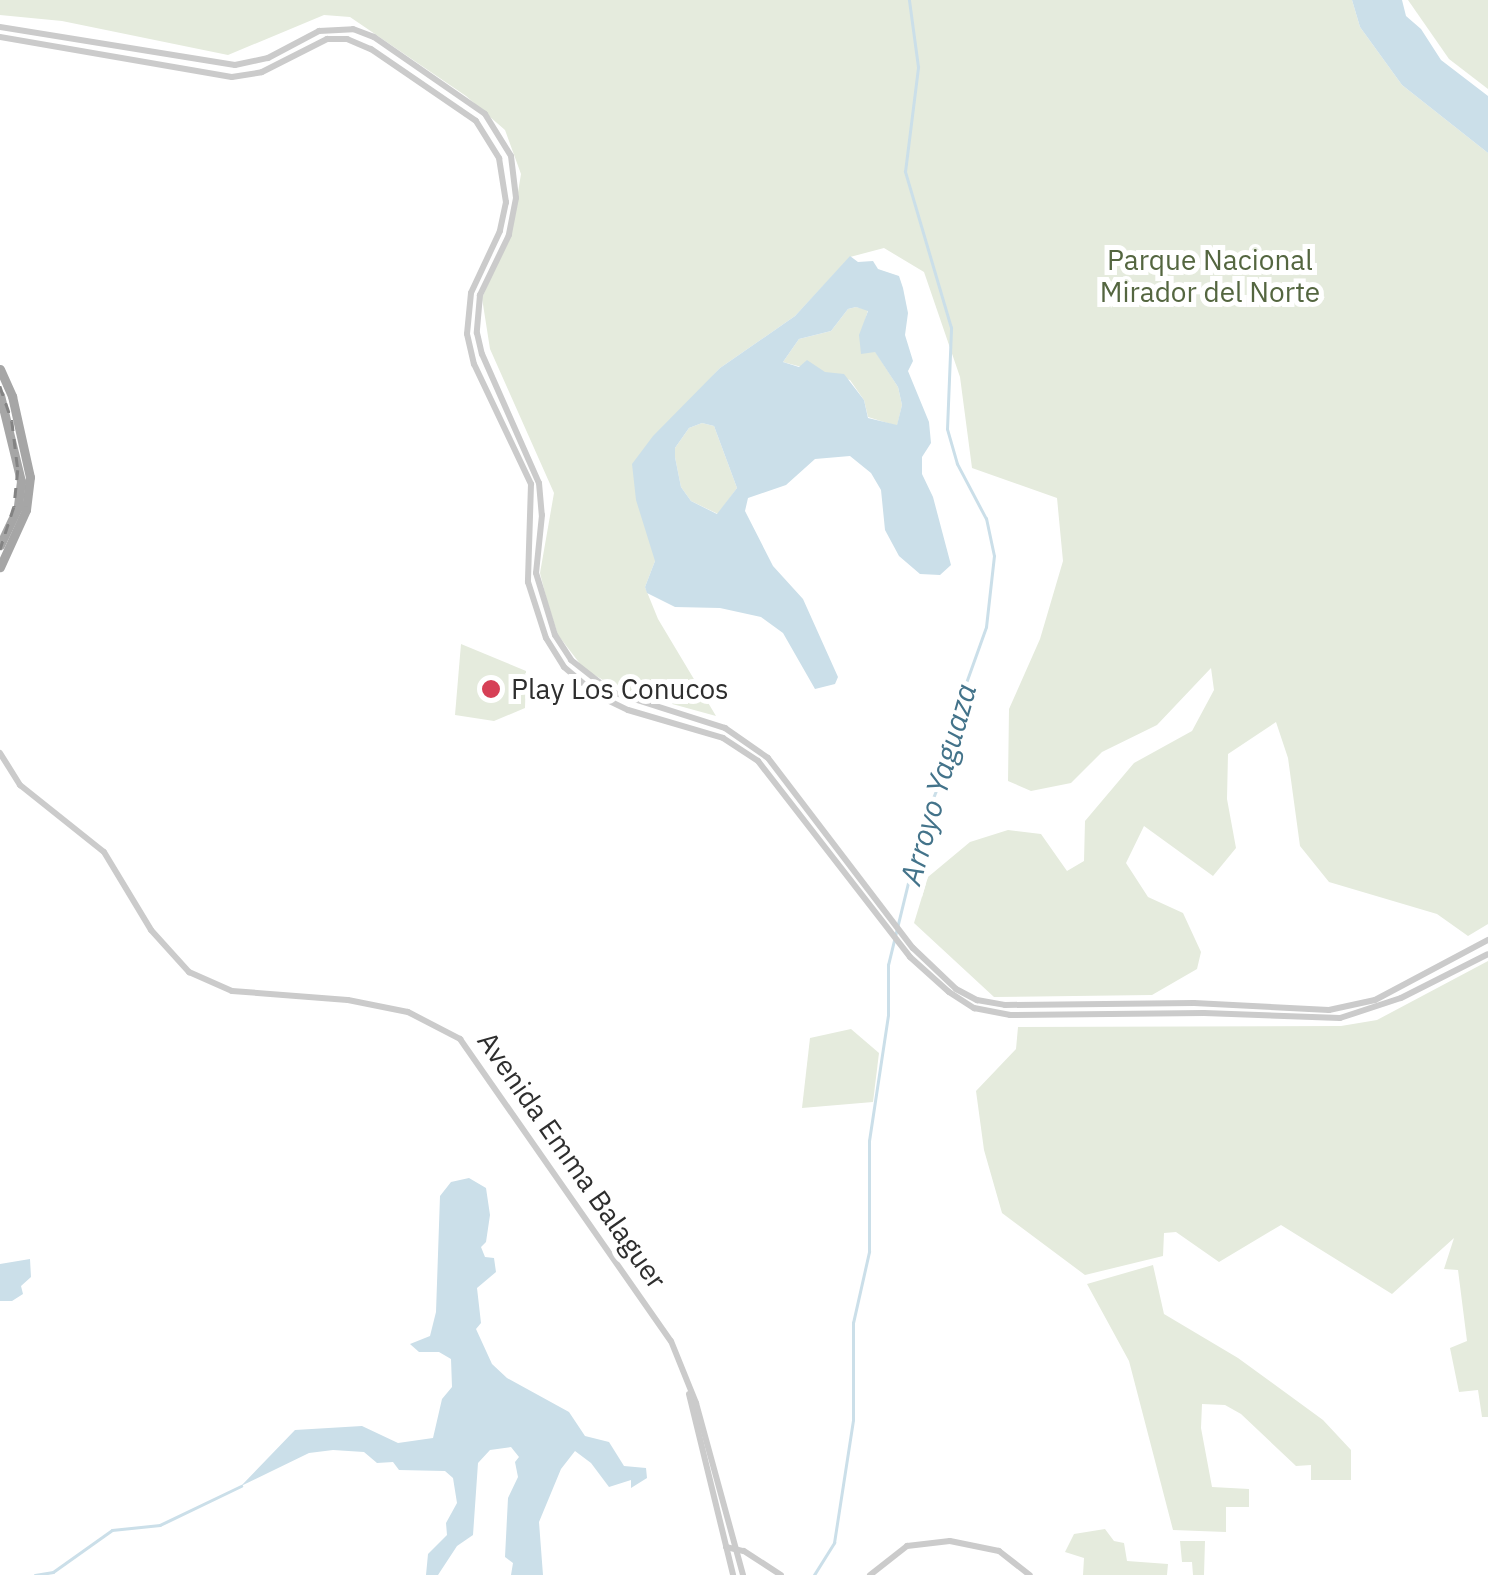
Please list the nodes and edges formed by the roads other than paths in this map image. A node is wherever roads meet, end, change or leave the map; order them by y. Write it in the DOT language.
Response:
graph roads {
  1 [pos="0,26"];
  2 [pos="0,36"];
  3 [pos="289,45"];
  4 [pos="297,55"];
  5 [pos="0,369"];
  6 [pos="0,395"];
  7 [pos="0,545"];
  8 [pos="0,567"];
  9 [pos="0,753"];
  10 [pos="862,880"];
  11 [pos="854,884"];
  12 [pos="1488,940"];
  13 [pos="1488,954"];
  14 [pos="689,1392"];
  15 [pos="726,1547"];
  16 [pos="736,1548"];
  17 [pos="733,1575"];
  18 [pos="743,1575"];
  19 [pos="780,1575"];
  20 [pos="870,1575"];
  21 [pos="1030,1575"];
  1 -- 3 [label="street"];
  2 -- 4 [label="street"];
  3 -- 4 [label="street"];
  3 -- 10 [label="street"];
  4 -- 11 [label="street"];
  5 -- 8 [label="main road"];
  6 -- 7 [label="main road"];
  9 -- 14 [label="street, Avenida Emma Balaguer"];
  10 -- 11 [label="street"];
  10 -- 12 [label="street"];
  11 -- 13 [label="street"];
  14 -- 15 [label="street, Avenida Emma Balaguer"];
  14 -- 16 [label="street, Avenida Emma Balaguer"];
  15 -- 16 [label="street"];
  15 -- 17 [label="street, Avenida Emma Balaguer"];
  16 -- 18 [label="street, Avenida Emma Balaguer"];
  16 -- 19 [label="street"];
  20 -- 21 [label="street"];
}
